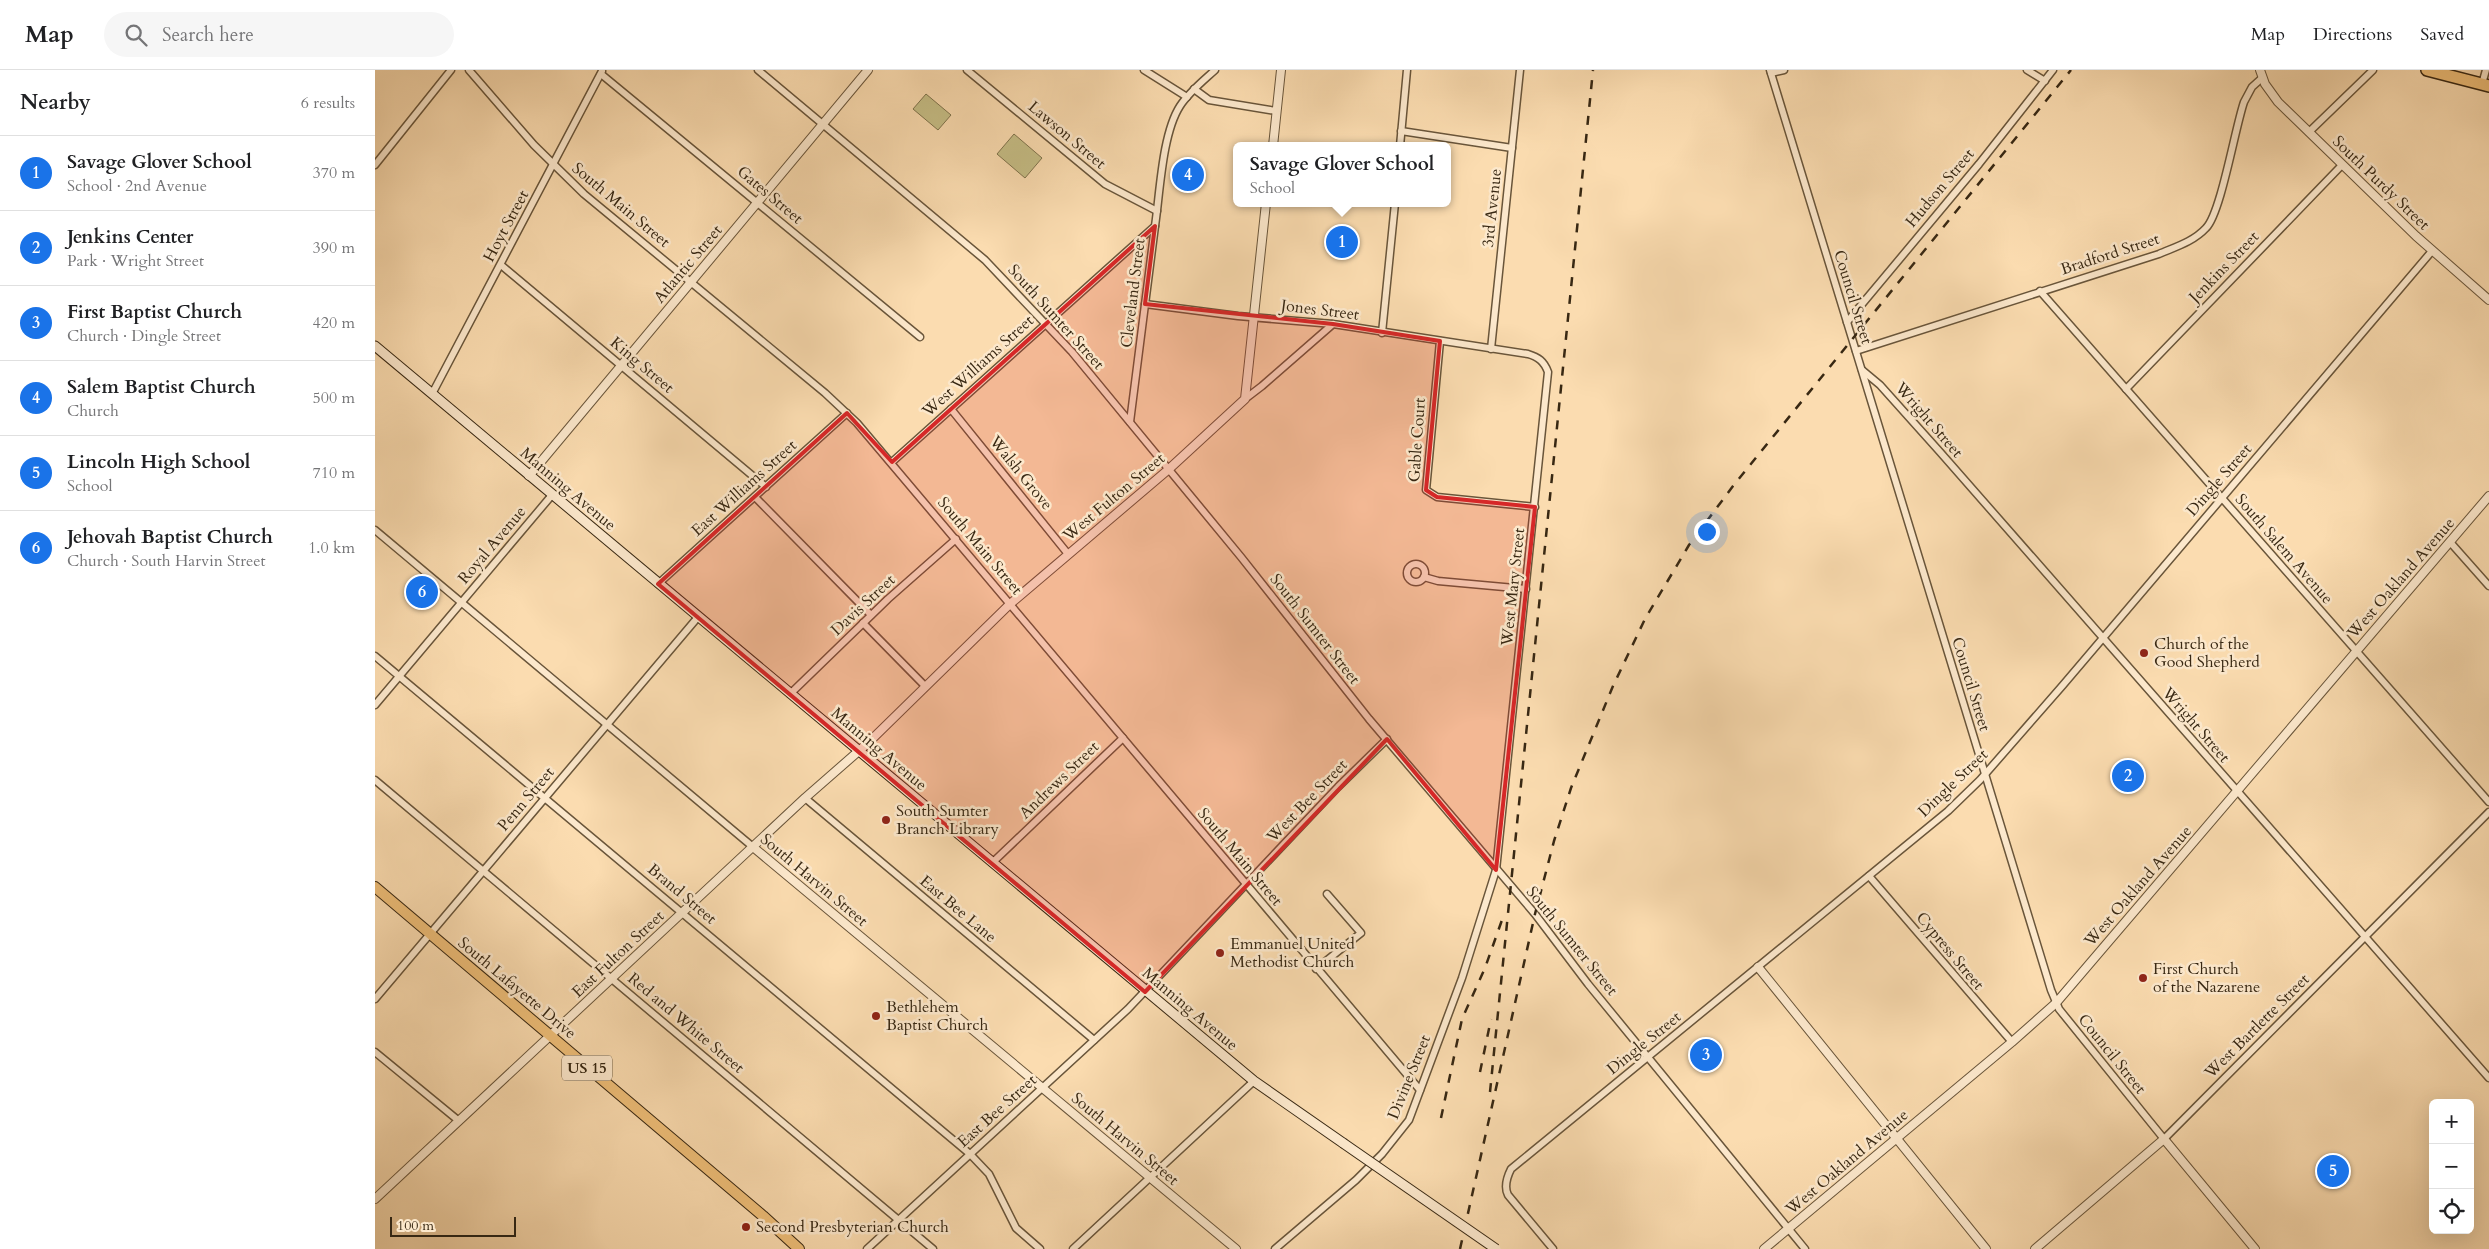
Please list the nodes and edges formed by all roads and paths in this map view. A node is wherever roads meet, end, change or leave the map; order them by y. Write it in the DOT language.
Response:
graph roads {
  1 [pos="451,70"];
  2 [pos="469,70"];
  3 [pos="758,70"];
  4 [pos="868,70"];
  5 [pos="967,70"];
  6 [pos="1143,70"];
  7 [pos="1215,70"];
  8 [pos="1281,70"];
  9 [pos="1407,70"];
  10 [pos="1520,70"];
  11 [pos="1784,70"];
  12 [pos="2027,70"];
  13 [pos="2053,70"];
  14 [pos="2373,70"];
  15 [pos="2427,70"];
  16 [pos="2486,70"];
  17 [pos="602,72"];
  18 [pos="1771,72"];
  19 [pos="2261,74"];
  20 [pos="2045,81"];
  21 [pos="2486,85"];
  22 [pos="1194,89"];
  23 [pos="1187,97"];
  24 [pos="1277,111"];
  25 [pos="823,124"];
  26 [pos="1401,131"];
  27 [pos="2309,132"];
  28 [pos="1273,142"];
  29 [pos="1400,142"];
  30 [pos="1512,148"];
  31 [pos="375,165"];
  32 [pos="2342,165"];
  33 [pos="554,166"];
  34 [pos="757,202"];
  35 [pos="1266,207"];
  36 [pos="1395,207"];
  37 [pos="1157,211"];
  38 [pos="1155,226"];
  39 [pos="2433,251"];
  40 [pos="501,265"];
  41 [pos="691,282"];
  42 [pos="2040,291"];
  43 [pos="2489,300"];
  44 [pos="1145,304"];
  45 [pos="1253,317"];
  46 [pos="1847,322"];
  47 [pos="1046,324"];
  48 [pos="1333,324"];
  49 [pos="1381,333"];
  50 [pos="920,338"];
  51 [pos="1440,341"];
  52 [pos="375,346"];
  53 [pos="1491,349"];
  54 [pos="1856,351"];
  55 [pos="621,366"];
  56 [pos="1861,370"];
  57 [pos="2125,389"];
  58 [pos="432,394"];
  59 [pos="1245,399"];
  60 [pos="951,410"];
  61 [pos="847,413"];
  62 [pos="1130,422"];
  63 [pos="892,462"];
  64 [pos="1169,469"];
  65 [pos="529,476"];
  66 [pos="766,487"];
  67 [pos="552,495"];
  68 [pos="2489,496"];
  69 [pos="755,497"];
  70 [pos="2221,498"];
  71 [pos="1535,507"];
  72 [pos="375,530"];
  73 [pos="956,539"];
  74 [pos="2450,542"];
  75 [pos="1068,554"];
  76 [pos="1424,577"];
  77 [pos="658,584"];
  78 [pos="2489,586"];
  79 [pos="1526,589"];
  80 [pos="461,603"];
  81 [pos="1010,604"];
  82 [pos="871,615"];
  83 [pos="698,617"];
  84 [pos="863,623"];
  85 [pos="2102,639"];
  86 [pos="2356,652"];
  87 [pos="375,656"];
  88 [pos="399,676"];
  89 [pos="925,686"];
  90 [pos="790,694"];
  91 [pos="375,705"];
  92 [pos="607,725"];
  93 [pos="1123,738"];
  94 [pos="1387,739"];
  95 [pos="858,751"];
  96 [pos="1986,774"];
  97 [pos="375,780"];
  98 [pos="2237,792"];
  99 [pos="545,798"];
  100 [pos="805,798"];
  101 [pos="2489,802"];
  102 [pos="2489,812"];
  103 [pos="753,847"];
  104 [pos="992,863"];
  105 [pos="1496,870"];
  106 [pos="483,871"];
  107 [pos="1869,876"];
  108 [pos="1246,885"];
  109 [pos="375,887"];
  110 [pos="1327,894"];
  111 [pos="683,912"];
  112 [pos="430,934"];
  113 [pos="2365,937"];
  114 [pos="1758,967"];
  115 [pos="1316,969"];
  116 [pos="611,979"];
  117 [pos="1145,992"];
  118 [pos="375,999"];
  119 [pos="2056,1003"];
  120 [pos="550,1036"];
  121 [pos="1094,1040"];
  122 [pos="2012,1042"];
  123 [pos="375,1052"];
  124 [pos="1648,1057"];
  125 [pos="2489,1078"];
  126 [pos="1254,1081"];
  127 [pos="1042,1088"];
  128 [pos="1420,1090"];
  129 [pos="459,1121"];
  130 [pos="1897,1139"];
  131 [pos="2164,1139"];
  132 [pos="970,1154"];
  133 [pos="1150,1178"];
  134 [pos="375,1199"];
  135 [pos="898,1220"];
  136 [pos="1789,1229"];
  137 [pos="799,1249"];
  138 [pos="867,1249"];
  139 [pos="933,1249"];
  140 [pos="1040,1249"];
  141 [pos="1073,1249"];
  142 [pos="1236,1249"];
  143 [pos="1275,1249"];
  144 [pos="1496,1249"];
  145 [pos="1553,1249"];
  146 [pos="1764,1249"];
  147 [pos="1805,1249"];
  148 [pos="1986,1249"];
  149 [pos="2035,1249"];
  150 [pos="2255,1249"];
  1 -- 31 [label="street"];
  2 -- 33 [label="street, South Main Street"];
  3 -- 25 [label="street, South Sumter Street"];
  4 -- 25 [label="street, Atlantic Street"];
  5 -- 37 [label="street, Lawson Street"];
  6 -- 23 [label="street"];
  7 -- 22 [label="street"];
  8 -- 24 [label="street"];
  9 -- 26 [label="street"];
  10 -- 30 [label="street, 3rd Avenue"];
  11 -- 18 [label="street"];
  12 -- 20 [label="street"];
  13 -- 20 [label="street, Hudson Street"];
  14 -- 27 [label="street"];
  15 -- 21 [label="highway"];
  16 -- 21 [label="street"];
  17 -- 33 [label="street, Hoyt Street"];
  17 -- 34 [label="street, Gates Street"];
  18 -- 46 [label="street, Council Street"];
  19 -- 27 [label="street, South Purdy Street"];
  19 -- 42 [label="street, Bradford Street"];
  20 -- 46 [label="street, Hudson Street"];
  22 -- 23 [label="street"];
  22 -- 24 [label="street"];
  23 -- 37 [label="street"];
  24 -- 28 [label="street"];
  25 -- 34 [label="street, Atlantic Street"];
  25 -- 47 [label="street, South Sumter Street"];
  26 -- 29 [label="street"];
  26 -- 30 [label="street"];
  27 -- 32 [label="street, South Purdy Street"];
  30 -- 53 [label="street, 3rd Avenue"];
  32 -- 39 [label="street, South Purdy Street"];
  32 -- 57 [label="street, Jenkins Street"];
  33 -- 40 [label="street, Hoyt Street"];
  33 -- 41 [label="street, South Main Street"];
  34 -- 41 [label="street, Atlantic Street"];
  34 -- 50 [label="street, Gates Street"];
  35 -- 45 [label="street"];
  36 -- 49 [label="street"];
  37 -- 38 [label="street"];
  38 -- 44 [label="street, Cleveland Street"];
  38 -- 47 [label="street, West Williams Street"];
  39 -- 43 [label="street, South Purdy Street"];
  39 -- 70 [label="street, Dingle Street"];
  40 -- 55 [label="street, King Street"];
  40 -- 58 [label="street, Hoyt Street"];
  41 -- 55 [label="street, Atlantic Street"];
  41 -- 61 [label="street, South Main Street"];
  42 -- 54 [label="street, Bradford Street"];
  42 -- 57 [label="street, South Salem Avenue"];
  44 -- 45 [label="street, Jones Street"];
  44 -- 62 [label="street, Cleveland Street"];
  45 -- 48 [label="street, Jones Street"];
  45 -- 59 [label="street"];
  46 -- 54 [label="street, Council Street"];
  47 -- 60 [label="street, West Williams Street"];
  47 -- 62 [label="street, South Sumter Street"];
  48 -- 49 [label="street, Jones Street"];
  48 -- 59 [label="street"];
  49 -- 51 [label="street, Jones Street"];
  51 -- 53 [label="street, Jones Street"];
  51 -- 71 [label="street, Gable Court"];
  52 -- 58 [label="main road, Manning Avenue"];
  53 -- 71 [label="street, West Mary Street"];
  54 -- 56 [label="street, Council Street"];
  55 -- 65 [label="street, Atlantic Street"];
  55 -- 66 [label="street, King Street"];
  56 -- 85 [label="street, Wright Street"];
  56 -- 96 [label="street, Council Street"];
  57 -- 70 [label="street, South Salem Avenue"];
  58 -- 65 [label="main road, Manning Avenue"];
  59 -- 64 [label="street, West Fulton Street"];
  60 -- 63 [label="street, West Williams Street"];
  60 -- 75 [label="street, Walsh Grove"];
  61 -- 63 [label="street, South Main Street"];
  61 -- 66 [label="street, East Williams Street"];
  62 -- 64 [label="street, South Sumter Street"];
  63 -- 73 [label="street, South Main Street"];
  64 -- 75 [label="street, West Fulton Street"];
  64 -- 94 [label="street, South Sumter Street"];
  65 -- 67 [label="main road, Manning Avenue"];
  66 -- 69 [label="street, East Williams Street"];
  67 -- 77 [label="main road, Manning Avenue"];
  67 -- 80 [label="street, Royal Avenue"];
  68 -- 74 [label="street, West Oakland Avenue"];
  69 -- 77 [label="street, East Williams Street"];
  69 -- 82 [label="street"];
  70 -- 85 [label="street, Dingle Street"];
  70 -- 86 [label="street, South Salem Avenue"];
  71 -- 79 [label="street, West Mary Street"];
  72 -- 80 [label="street, South Harvin Street"];
  73 -- 81 [label="street, South Main Street"];
  73 -- 82 [label="street, Davis Street"];
  74 -- 78 [label="street"];
  74 -- 86 [label="street, West Oakland Avenue"];
  75 -- 81 [label="street, West Fulton Street"];
  76 -- 79 [label="street"];
  77 -- 83 [label="main road, Manning Avenue"];
  79 -- 105 [label="street, West Mary Street"];
  80 -- 88 [label="street, Royal Avenue"];
  80 -- 92 [label="street, South Harvin Street"];
  81 -- 89 [label="street, West Fulton Street"];
  81 -- 93 [label="street, South Main Street"];
  82 -- 84 [label="street, Davis Street"];
  83 -- 90 [label="main road, Manning Avenue"];
  83 -- 92 [label="street, Penn Street"];
  84 -- 89 [label="street"];
  84 -- 90 [label="street, Davis Street"];
  85 -- 96 [label="street, Dingle Street"];
  85 -- 98 [label="street, Wright Street"];
  86 -- 98 [label="street, West Oakland Avenue"];
  86 -- 101 [label="street, South Salem Avenue"];
  87 -- 88 [label="street, Brand Street"];
  88 -- 91 [label="street, Royal Avenue"];
  88 -- 99 [label="street, Brand Street"];
  89 -- 95 [label="street, West Fulton Street"];
  90 -- 95 [label="main road, Manning Avenue"];
  92 -- 99 [label="street, Penn Street"];
  92 -- 103 [label="street, South Harvin Street"];
  93 -- 104 [label="street, Andrews Street"];
  93 -- 108 [label="street, South Main Street"];
  94 -- 105 [label="street, South Sumter Street"];
  94 -- 108 [label="street, West Bee Street"];
  95 -- 100 [label="street, East Fulton Street"];
  95 -- 104 [label="main road, Manning Avenue"];
  96 -- 107 [label="street, Dingle Street"];
  96 -- 119 [label="street, Council Street"];
  97 -- 106 [label="street, Red and White Street"];
  98 -- 113 [label="street, Wright Street"];
  98 -- 119 [label="street, West Oakland Avenue"];
  99 -- 106 [label="street, Penn Street"];
  99 -- 111 [label="street, Brand Street"];
  100 -- 103 [label="street, East Fulton Street"];
  100 -- 121 [label="street, East Bee Lane"];
  102 -- 113 [label="street, West Bartlette Street"];
  103 -- 111 [label="street, East Fulton Street"];
  103 -- 127 [label="street, South Harvin Street"];
  104 -- 117 [label="main road, Manning Avenue"];
  105 -- 124 [label="street, South Sumter Street"];
  105 -- 128 [label="street, Divine Street"];
  106 -- 112 [label="street, Penn Street"];
  106 -- 116 [label="street, Red and White Street"];
  107 -- 114 [label="street, Dingle Street"];
  107 -- 122 [label="street, Cypress Street"];
  108 -- 115 [label="street, South Main Street"];
  108 -- 117 [label="street, West Bee Street"];
  109 -- 112 [label="main road, South Lafayette Drive / US 15"];
  110 -- 115 [label="street"];
  111 -- 116 [label="street, East Fulton Street"];
  111 -- 132 [label="street, Brand Street"];
  112 -- 118 [label="street, Penn Street"];
  112 -- 120 [label="main road, South Lafayette Drive / US 15"];
  113 -- 125 [label="street, Wright Street"];
  113 -- 131 [label="street, West Bartlette Street"];
  114 -- 124 [label="street, Dingle Street"];
  114 -- 130 [label="street"];
  115 -- 128 [label="street, South Main Street"];
  116 -- 120 [label="street, East Fulton Street"];
  116 -- 135 [label="street, Red and White Street"];
  117 -- 121 [label="street, East Bee Street"];
  117 -- 126 [label="main road, Manning Avenue"];
  119 -- 122 [label="street, West Oakland Avenue"];
  119 -- 131 [label="street, Council Street"];
  120 -- 129 [label="street, East Fulton Street"];
  120 -- 137 [label="main road, South Lafayette Drive / US 15"];
  121 -- 127 [label="street, East Bee Street"];
  122 -- 130 [label="street, West Oakland Avenue"];
  123 -- 129 [label="street"];
  124 -- 136 [label="street, South Sumter Street"];
  124 -- 145 [label="street, Dingle Street"];
  126 -- 133 [label="street"];
  126 -- 144 [label="main road, Manning Avenue, bridge"];
  127 -- 132 [label="street, East Bee Street"];
  127 -- 133 [label="street, South Harvin Street"];
  128 -- 143 [label="street, Divine Street"];
  129 -- 134 [label="street, East Fulton Street"];
  130 -- 136 [label="street, West Oakland Avenue"];
  130 -- 148 [label="street"];
  131 -- 149 [label="street, West Bartlette Street"];
  131 -- 150 [label="street, Council Street"];
  132 -- 135 [label="street, East Bee Street"];
  132 -- 140 [label="street, Brand Street"];
  133 -- 141 [label="street"];
  133 -- 142 [label="street, South Harvin Street"];
  135 -- 138 [label="street, East Bee Street"];
  135 -- 139 [label="street, Red and White Street"];
  136 -- 146 [label="street, West Oakland Avenue"];
  136 -- 147 [label="street, South Sumter Street"];
}
